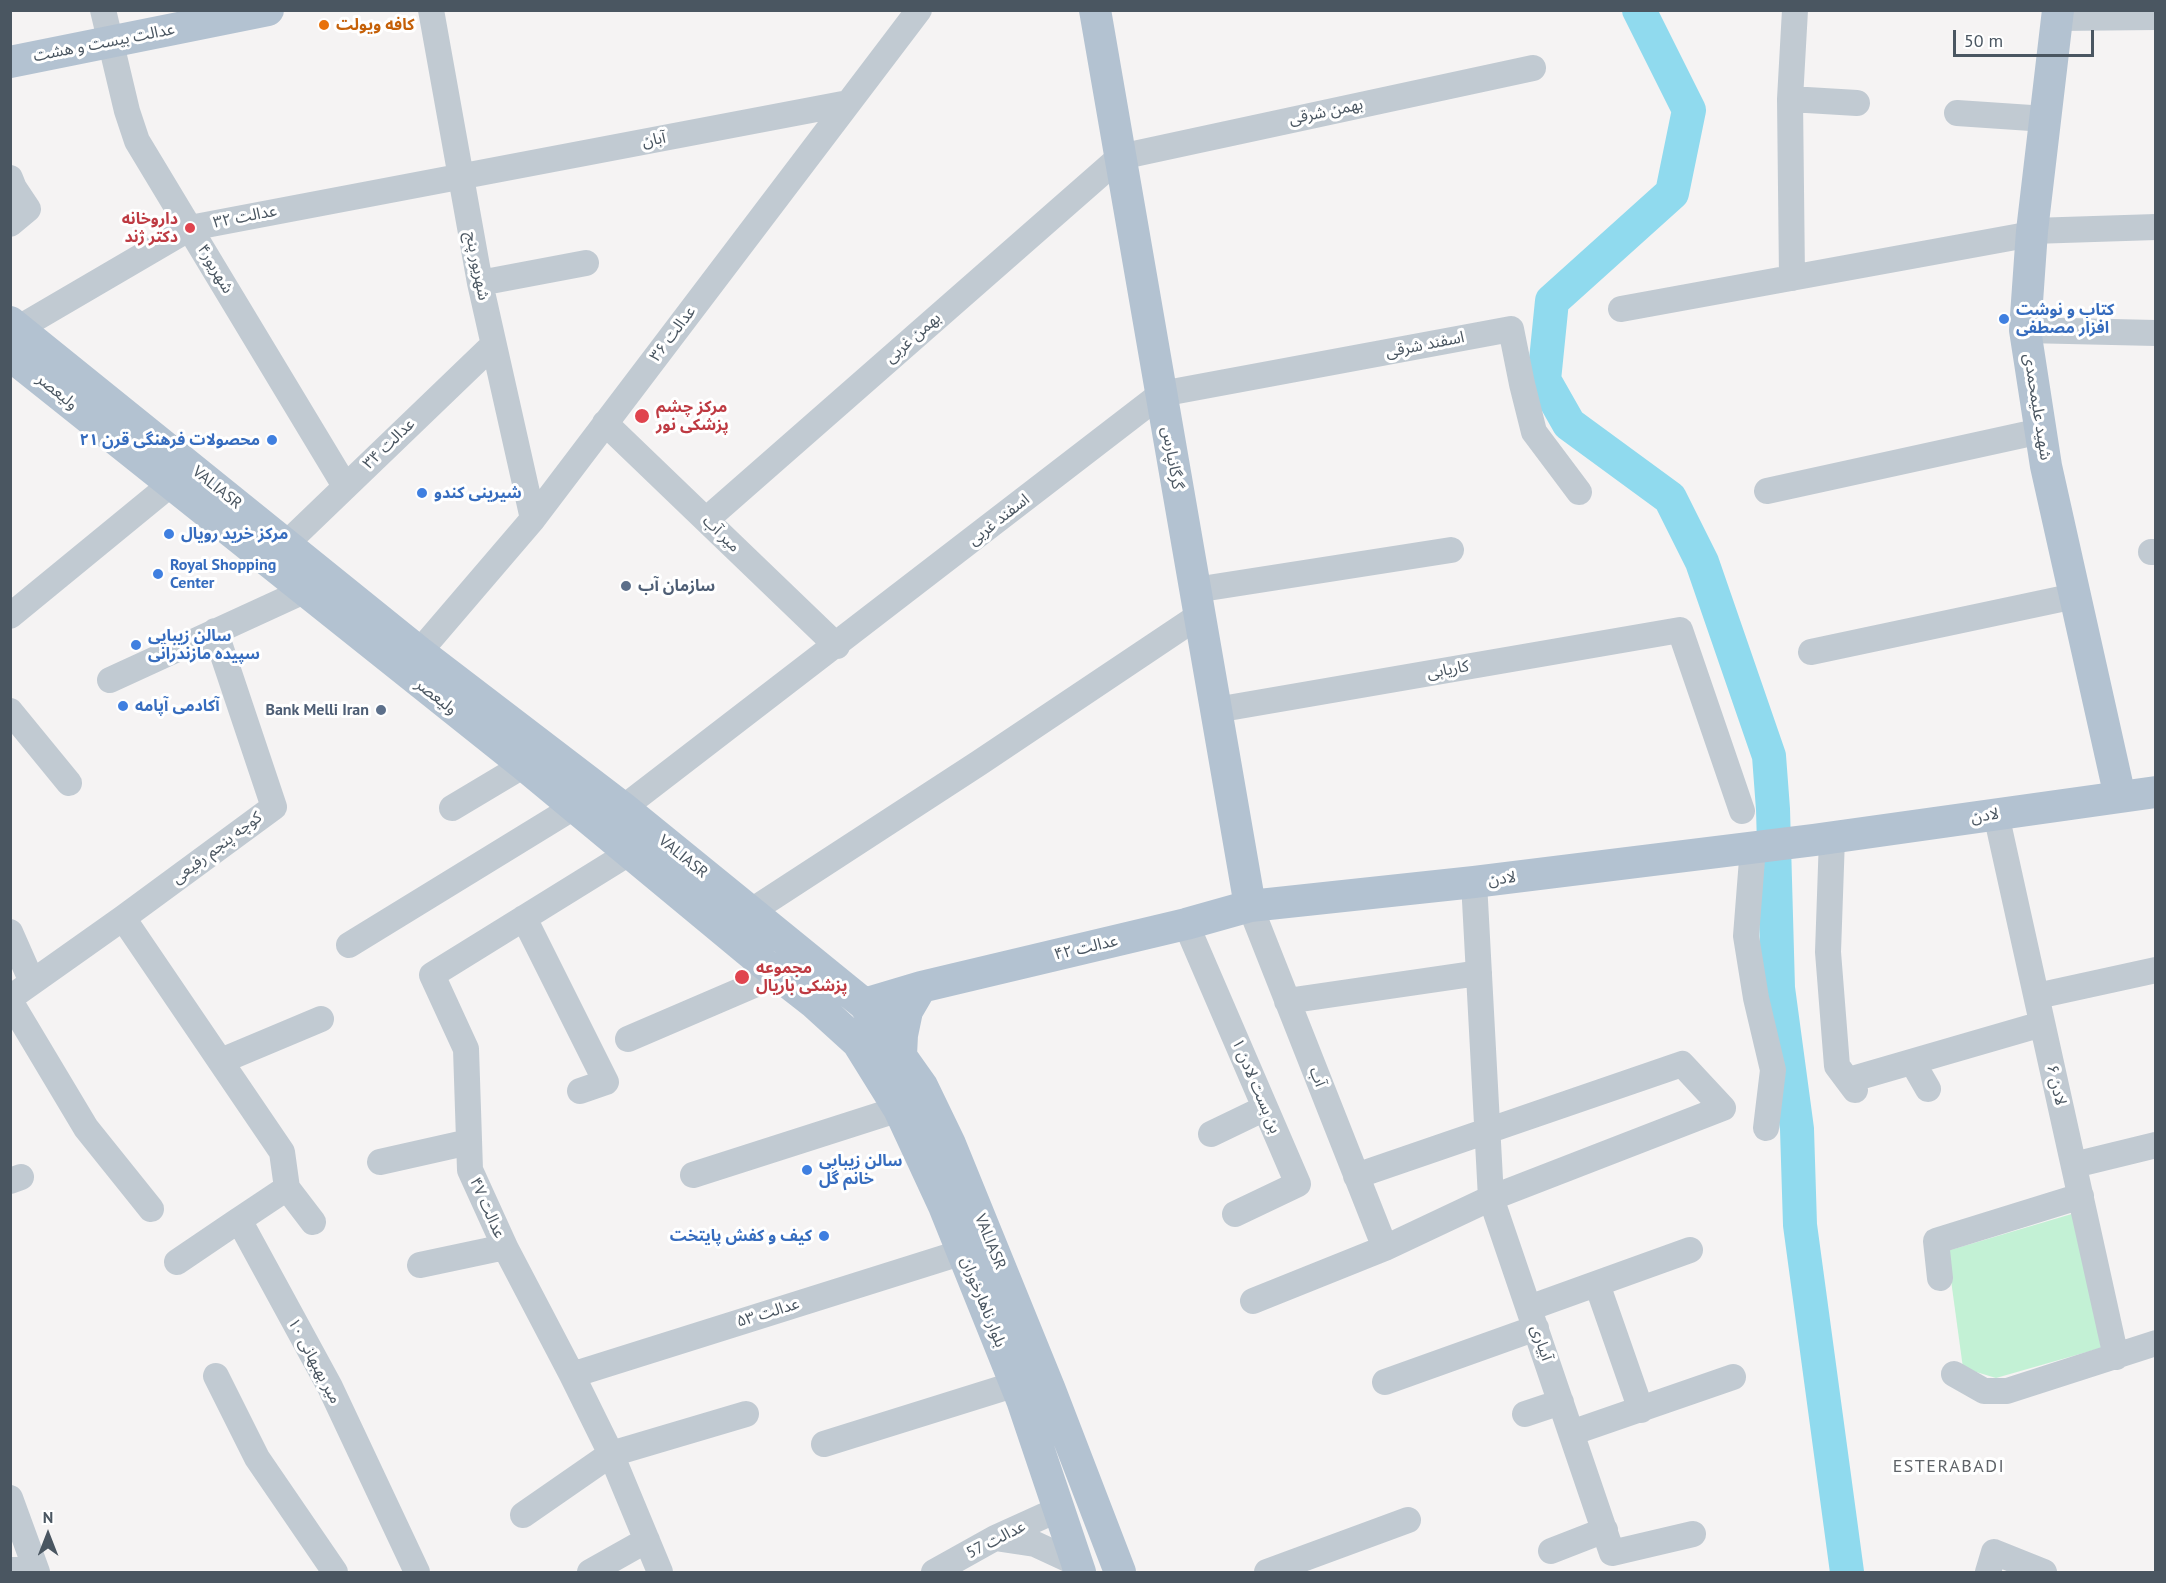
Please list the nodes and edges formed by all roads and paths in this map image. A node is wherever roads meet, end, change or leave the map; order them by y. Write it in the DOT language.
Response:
graph roads {
  1 [pos="103,10"];
  2 [pos="268,10"];
  3 [pos="430,10"];
  4 [pos="919,10"];
  5 [pos="1095,10"];
  6 [pos="1795,10"];
  7 [pos="2058,14"];
  8 [pos="2156,17"];
  9 [pos="110,42"];
  10 [pos="10,62"];
  11 [pos="1533,68"];
  12 [pos="1790,99"];
  13 [pos="848,103"];
  14 [pos="1857,103"];
  15 [pos="1957,113"];
  16 [pos="2046,119"];
  17 [pos="1120,157"];
  18 [pos="460,177"];
  19 [pos="10,178"];
  20 [pos="10,224"];
  21 [pos="2156,226"];
  22 [pos="190,228"];
  23 [pos="2032,232"];
  24 [pos="586,263"];
  25 [pos="1792,278"];
  26 [pos="480,283"];
  27 [pos="1621,309"];
  28 [pos="2025,330"];
  29 [pos="2156,333"];
  30 [pos="13,335"];
  31 [pos="493,345"];
  32 [pos="1161,394"];
  33 [pos="605,423"];
  34 [pos="2041,431"];
  35 [pos="171,484"];
  36 [pos="345,486"];
  37 [pos="1767,491"];
  38 [pos="1579,492"];
  39 [pos="533,519"];
  40 [pos="706,520"];
  41 [pos="286,544"];
  42 [pos="1451,550"];
  43 [pos="304,591"];
  44 [pos="2075,596"];
  45 [pos="1197,603"];
  46 [pos="10,616"];
  47 [pos="214,632"];
  48 [pos="837,646"];
  49 [pos="1811,652"];
  50 [pos="411,661"];
  51 [pos="110,680"];
  52 [pos="1216,710"];
  53 [pos="10,711"];
  54 [pos="524,765"];
  55 [pos="69,783"];
  56 [pos="2156,792"];
  57 [pos="2120,796"];
  58 [pos="574,807"];
  59 [pos="452,808"];
  60 [pos="623,808"];
  61 [pos="1742,811"];
  62 [pos="1996,814"];
  63 [pos="1823,839"];
  64 [pos="1753,847"];
  65 [pos="629,853"];
  66 [pos="1474,882"];
  67 [pos="1250,906"];
  68 [pos="750,912"];
  69 [pos="123,918"];
  70 [pos="524,918"];
  71 [pos="1186,924"];
  72 [pos="10,932"];
  73 [pos="349,945"];
  74 [pos="2156,970"];
  75 [pos="1479,973"];
  76 [pos="777,975"];
  77 [pos="32,982"];
  78 [pos="921,987"];
  79 [pos="2037,996"];
  80 [pos="10,1000"];
  81 [pos="1287,1001"];
  82 [pos="864,1004"];
  83 [pos="321,1019"];
  84 [pos="2042,1024"];
  85 [pos="628,1040"];
  86 [pos="858,1043"];
  87 [pos="901,1056"];
  88 [pos="220,1061"];
  89 [pos="1913,1063"];
  90 [pos="1928,1089"];
  91 [pos="580,1091"];
  92 [pos="899,1108"];
  93 [pos="1265,1108"];
  94 [pos="1766,1128"];
  95 [pos="1487,1131"];
  96 [pos="1211,1134"];
  97 [pos="469,1142"];
  98 [pos="2156,1145"];
  99 [pos="380,1162"];
  100 [pos="2074,1165"];
  101 [pos="693,1175"];
  102 [pos="1356,1176"];
  103 [pos="287,1188"];
  104 [pos="2081,1196"];
  105 [pos="1491,1198"];
  106 [pos="151,1209"];
  107 [pos="1235,1214"];
  108 [pos="239,1220"];
  109 [pos="313,1222"];
  110 [pos="505,1247"];
  111 [pos="1384,1248"];
  112 [pos="1690,1250"];
  113 [pos="963,1252"];
  114 [pos="177,1262"];
  115 [pos="420,1265"];
  116 [pos="1940,1278"];
  117 [pos="1597,1284"];
  118 [pos="1253,1301"];
  119 [pos="1532,1318"];
  120 [pos="2156,1343"];
  121 [pos="2121,1355"];
  122 [pos="1954,1374"];
  123 [pos="572,1375"];
  124 [pos="216,1376"];
  125 [pos="1733,1377"];
  126 [pos="1384,1382"];
  127 [pos="1016,1384"];
  128 [pos="1561,1402"];
  129 [pos="1641,1410"];
  130 [pos="746,1414"];
  131 [pos="1525,1414"];
  132 [pos="1571,1433"];
  133 [pos="824,1444"];
  134 [pos="611,1454"];
  135 [pos="1091,1497"];
  136 [pos="10,1498"];
  137 [pos="1059,1509"];
  138 [pos="523,1515"];
  139 [pos="1408,1520"];
  140 [pos="1693,1533"];
  141 [pos="995,1538"];
  142 [pos="647,1540"];
  143 [pos="1608,1541"];
  144 [pos="1551,1551"];
  145 [pos="1078,1568"];
  146 [pos="10,1570"];
  147 [pos="36,1571"];
  148 [pos="335,1572"];
  149 [pos="417,1572"];
  150 [pos="590,1572"];
  151 [pos="660,1572"];
  152 [pos="934,1572"];
  153 [pos="1120,1572"];
  154 [pos="1267,1572"];
  155 [pos="1988,1572"];
  156 [pos="2044,1572"];
  1 -- 9 [label="street, شهریور۴"];
  2 -- 9 [label="main road, عدالت بیست و هشت"];
  3 -- 18 [label="street, شهریور پنج"];
  4 -- 13 [label="street, عدالت ۳۶"];
  5 -- 17 [label="main road, گرگانپارس"];
  6 -- 12 [label="street"];
  7 -- 8 [label="street"];
  7 -- 16 [label="main road, شهید علیمحمدی"];
  9 -- 10 [label="main road, عدالت بیست و هشت"];
  9 -- 22 [label="street, شهریور۴"];
  11 -- 17 [label="street, بهمن شرقی"];
  12 -- 14 [label="street"];
  12 -- 25 [label="street"];
  13 -- 18 [label="street, آبان"];
  13 -- 33 [label="street, عدالت ۳۶"];
  15 -- 16 [label="street"];
  16 -- 23 [label="main road, شهید علیمحمدی"];
  17 -- 32 [label="main road, گرگانپارس"];
  17 -- 40 [label="street, بهمن غربی"];
  18 -- 22 [label="street, عدالت ۳۲"];
  18 -- 26 [label="street, شهریور پنج"];
  19 -- 20 [label="street"];
  21 -- 23 [label="street"];
  22 -- 30 [label="street, عدالت ۳۲"];
  22 -- 36 [label="street, شهریور۴"];
  23 -- 25 [label="street"];
  23 -- 28 [label="main road, شهید علیمحمدی"];
  24 -- 26 [label="street"];
  25 -- 27 [label="street"];
  26 -- 31 [label="street, شهریور پنج"];
  28 -- 29 [label="street"];
  28 -- 34 [label="main road, شهید علیمحمدی"];
  30 -- 35 [label="main road, ولیعصر"];
  30 -- 41 [label="main road, VALIASR"];
  31 -- 36 [label="street, عدالت ۳۴"];
  31 -- 39 [label="street, شهریور پنج"];
  32 -- 38 [label="street, اسفند شرقی"];
  32 -- 45 [label="main road, گرگانپارس"];
  32 -- 48 [label="street, اسفند غربی"];
  33 -- 39 [label="street, عدالت ۳۶"];
  33 -- 40 [label="street, میر آب"];
  34 -- 37 [label="street"];
  34 -- 44 [label="main road, شهید علیمحمدی"];
  35 -- 43 [label="main road, ولیعصر"];
  35 -- 46 [label="street"];
  36 -- 41 [label="street, عدالت ۳۴"];
  39 -- 50 [label="street, عدالت ۳۶"];
  40 -- 48 [label="street, میر آب"];
  41 -- 50 [label="main road, VALIASR"];
  42 -- 45 [label="street"];
  43 -- 47 [label="street"];
  43 -- 50 [label="main road, ولیعصر"];
  44 -- 49 [label="street"];
  44 -- 57 [label="main road, شهید علیمحمدی"];
  45 -- 52 [label="main road, گرگانپارس"];
  45 -- 68 [label="street"];
  47 -- 51 [label="street"];
  47 -- 69 [label="street, کوچه پنجم رفیعی"];
  48 -- 60 [label="street, اسفند غربی"];
  50 -- 54 [label="main road, ولیعصر"];
  50 -- 60 [label="main road, VALIASR"];
  52 -- 61 [label="street, کاریابی"];
  52 -- 67 [label="main road, گرگانپارس"];
  53 -- 55 [label="street"];
  54 -- 58 [label="main road, ولیعصر"];
  54 -- 59 [label="street"];
  56 -- 57 [label="main road, لادن"];
  57 -- 62 [label="main road, لادن"];
  58 -- 65 [label="main road, ولیعصر"];
  58 -- 73 [label="street"];
  60 -- 68 [label="main road, VALIASR"];
  62 -- 63 [label="main road, لادن"];
  62 -- 79 [label="street, ۶ لادن"];
  63 -- 64 [label="main road, لادن"];
  63 -- 89 [label="street"];
  64 -- 66 [label="main road, لادن"];
  64 -- 94 [label="street"];
  65 -- 70 [label="street, عدالت ۴۷"];
  65 -- 76 [label="main road, ولیعصر"];
  66 -- 67 [label="main road, لادن"];
  66 -- 75 [label="street, آبیاری"];
  67 -- 71 [label="main road, عدالت ۴۲"];
  67 -- 81 [label="street, آب"];
  68 -- 82 [label="main road, VALIASR"];
  69 -- 77 [label="street, کوچه پنجم رفیعی"];
  69 -- 88 [label="street"];
  70 -- 91 [label="street"];
  70 -- 97 [label="street, عدالت ۴۷"];
  71 -- 78 [label="main road, عدالت ۴۲"];
  71 -- 93 [label="street, ۱ بن بست لادن"];
  72 -- 77 [label="street"];
  74 -- 79 [label="street"];
  75 -- 81 [label="street"];
  75 -- 95 [label="street, آبیاری"];
  76 -- 85 [label="street"];
  76 -- 86 [label="main road, ولیعصر"];
  77 -- 80 [label="street, کوچه پنجم رفیعی"];
  78 -- 82 [label="main road, عدالت ۴۲"];
  78 -- 87 [label="main road"];
  79 -- 84 [label="street, ۶ لادن"];
  80 -- 106 [label="street"];
  81 -- 102 [label="street, آب"];
  82 -- 87 [label="main road, VALIASR"];
  83 -- 88 [label="street"];
  84 -- 89 [label="street"];
  84 -- 100 [label="street, ۶ لادن"];
  86 -- 92 [label="main road, بلوار ناهارخوران"];
  87 -- 135 [label="main road, VALIASR"];
  88 -- 103 [label="street"];
  89 -- 90 [label="street"];
  92 -- 101 [label="street"];
  92 -- 113 [label="main road, بلوار ناهارخوران"];
  93 -- 96 [label="street"];
  93 -- 107 [label="street, ۱ بن بست لادن"];
  95 -- 102 [label="street"];
  95 -- 105 [label="street, آبیاری"];
  95 -- 105 [label="street"];
  97 -- 99 [label="street"];
  97 -- 110 [label="street, عدالت ۴۷"];
  98 -- 100 [label="street"];
  100 -- 104 [label="street, ۶ لادن"];
  102 -- 111 [label="street, آب"];
  103 -- 108 [label="street"];
  103 -- 109 [label="street"];
  104 -- 116 [label="street"];
  104 -- 121 [label="street, ۶ لادن"];
  105 -- 111 [label="street"];
  105 -- 119 [label="street, آبیاری"];
  108 -- 114 [label="street"];
  108 -- 149 [label="street, ۱۰ میر بهبهانی"];
  110 -- 115 [label="street"];
  110 -- 123 [label="street, عدالت ۴۷"];
  111 -- 118 [label="street"];
  112 -- 117 [label="street"];
  113 -- 123 [label="street, عدالت ۵۳"];
  113 -- 127 [label="main road, بلوار ناهارخوران"];
  117 -- 119 [label="street"];
  117 -- 129 [label="street"];
  119 -- 126 [label="street"];
  119 -- 128 [label="street, آبیاری"];
  120 -- 121 [label="street"];
  121 -- 122 [label="street"];
  123 -- 134 [label="street, عدالت ۴۷"];
  124 -- 148 [label="street"];
  125 -- 129 [label="street"];
  127 -- 133 [label="street"];
  127 -- 137 [label="main road, بلوار ناهارخوران"];
  128 -- 131 [label="street"];
  128 -- 132 [label="street, آبیاری"];
  129 -- 132 [label="street"];
  130 -- 134 [label="street"];
  132 -- 143 [label="street, آبیاری"];
  134 -- 138 [label="street"];
  134 -- 142 [label="street, عدالت ۴۷"];
  135 -- 137 [label="main road"];
  135 -- 153 [label="main road, VALIASR"];
  136 -- 147 [label="street"];
  137 -- 141 [label="street, عدالت 57"];
  137 -- 145 [label="main road, بلوار ناهارخوران"];
  139 -- 154 [label="street"];
  140 -- 143 [label="street"];
  141 -- 145 [label="street"];
  141 -- 152 [label="street, عدالت 57"];
  142 -- 150 [label="street"];
  142 -- 151 [label="street, عدالت ۴۷"];
  143 -- 144 [label="street"];
  146 -- 147 [label="street"];
  155 -- 156 [label="street"];
}
